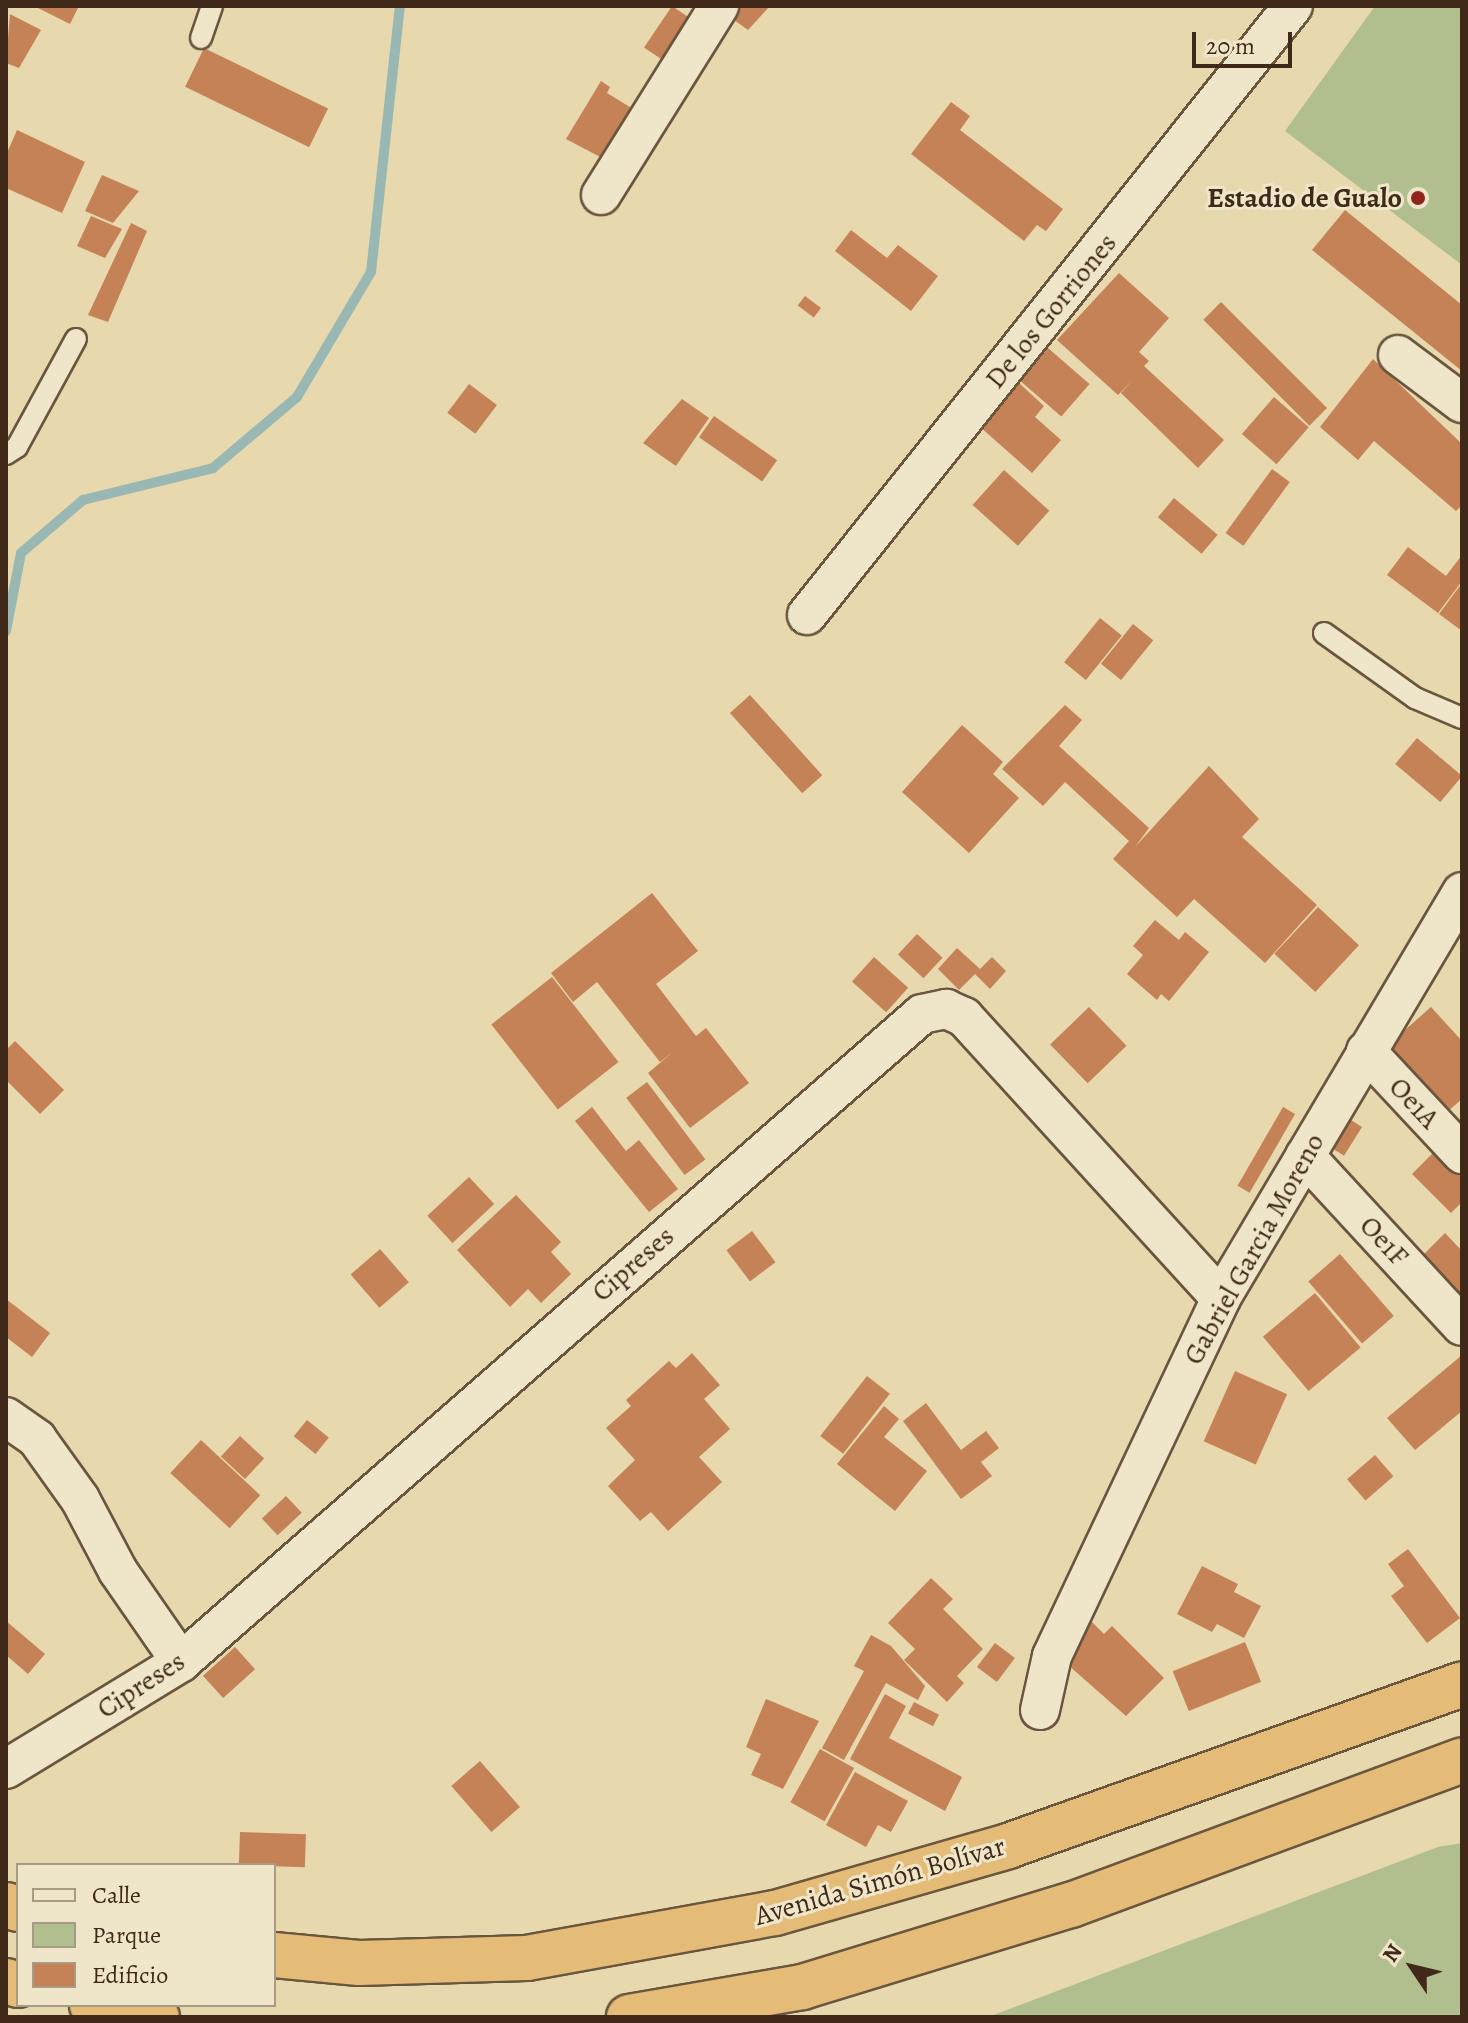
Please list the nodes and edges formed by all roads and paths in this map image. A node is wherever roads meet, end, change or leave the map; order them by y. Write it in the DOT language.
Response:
graph roads {
  1 [pos="212,6"];
  2 [pos="719,6"];
  3 [pos="1293,6"];
  4 [pos="201,38"];
  5 [pos="601,195"];
  6 [pos="76,339"];
  7 [pos="1398,355"];
  8 [pos="1462,403"];
  9 [pos="6,454"];
  10 [pos="807,615"];
  11 [pos="1324,633"];
  12 [pos="1462,718"];
  13 [pos="1462,892"];
  14 [pos="1366,1051"];
  15 [pos="1462,1154"];
  16 [pos="1305,1156"];
  17 [pos="1221,1298"];
  18 [pos="1462,1326"];
  19 [pos="6,1417"];
  20 [pos="181,1662"];
  21 [pos="1462,1684"];
  22 [pos="1040,1710"];
  23 [pos="1462,1760"];
  24 [pos="6,1769"];
  25 [pos="276,1955"];
  26 [pos="103,2007"];
  27 [pos="157,2017"];
  28 [pos="629,2017"];
  1 -- 4 [label="lane"];
  2 -- 5 [label="street"];
  3 -- 10 [label="street, De los Gorriones"];
  6 -- 9 [label="lane"];
  7 -- 8 [label="street"];
  11 -- 12 [label="lane"];
  13 -- 14 [label="street, Gabriel Garcia Moreno"];
  14 -- 15 [label="street, Oe1A"];
  14 -- 16 [label="street, Gabriel Garcia Moreno"];
  16 -- 17 [label="street, Gabriel Garcia Moreno"];
  16 -- 18 [label="street, Oe1F"];
  17 -- 20 [label="street, Cipreses"];
  17 -- 22 [label="street, Gabriel Garcia Moreno"];
  19 -- 20 [label="street"];
  20 -- 24 [label="street, Cipreses"];
  21 -- 25 [label="highway, Avenida Simón Bolívar"];
  23 -- 28 [label="highway"];
  26 -- 27 [label="highway"];
}
